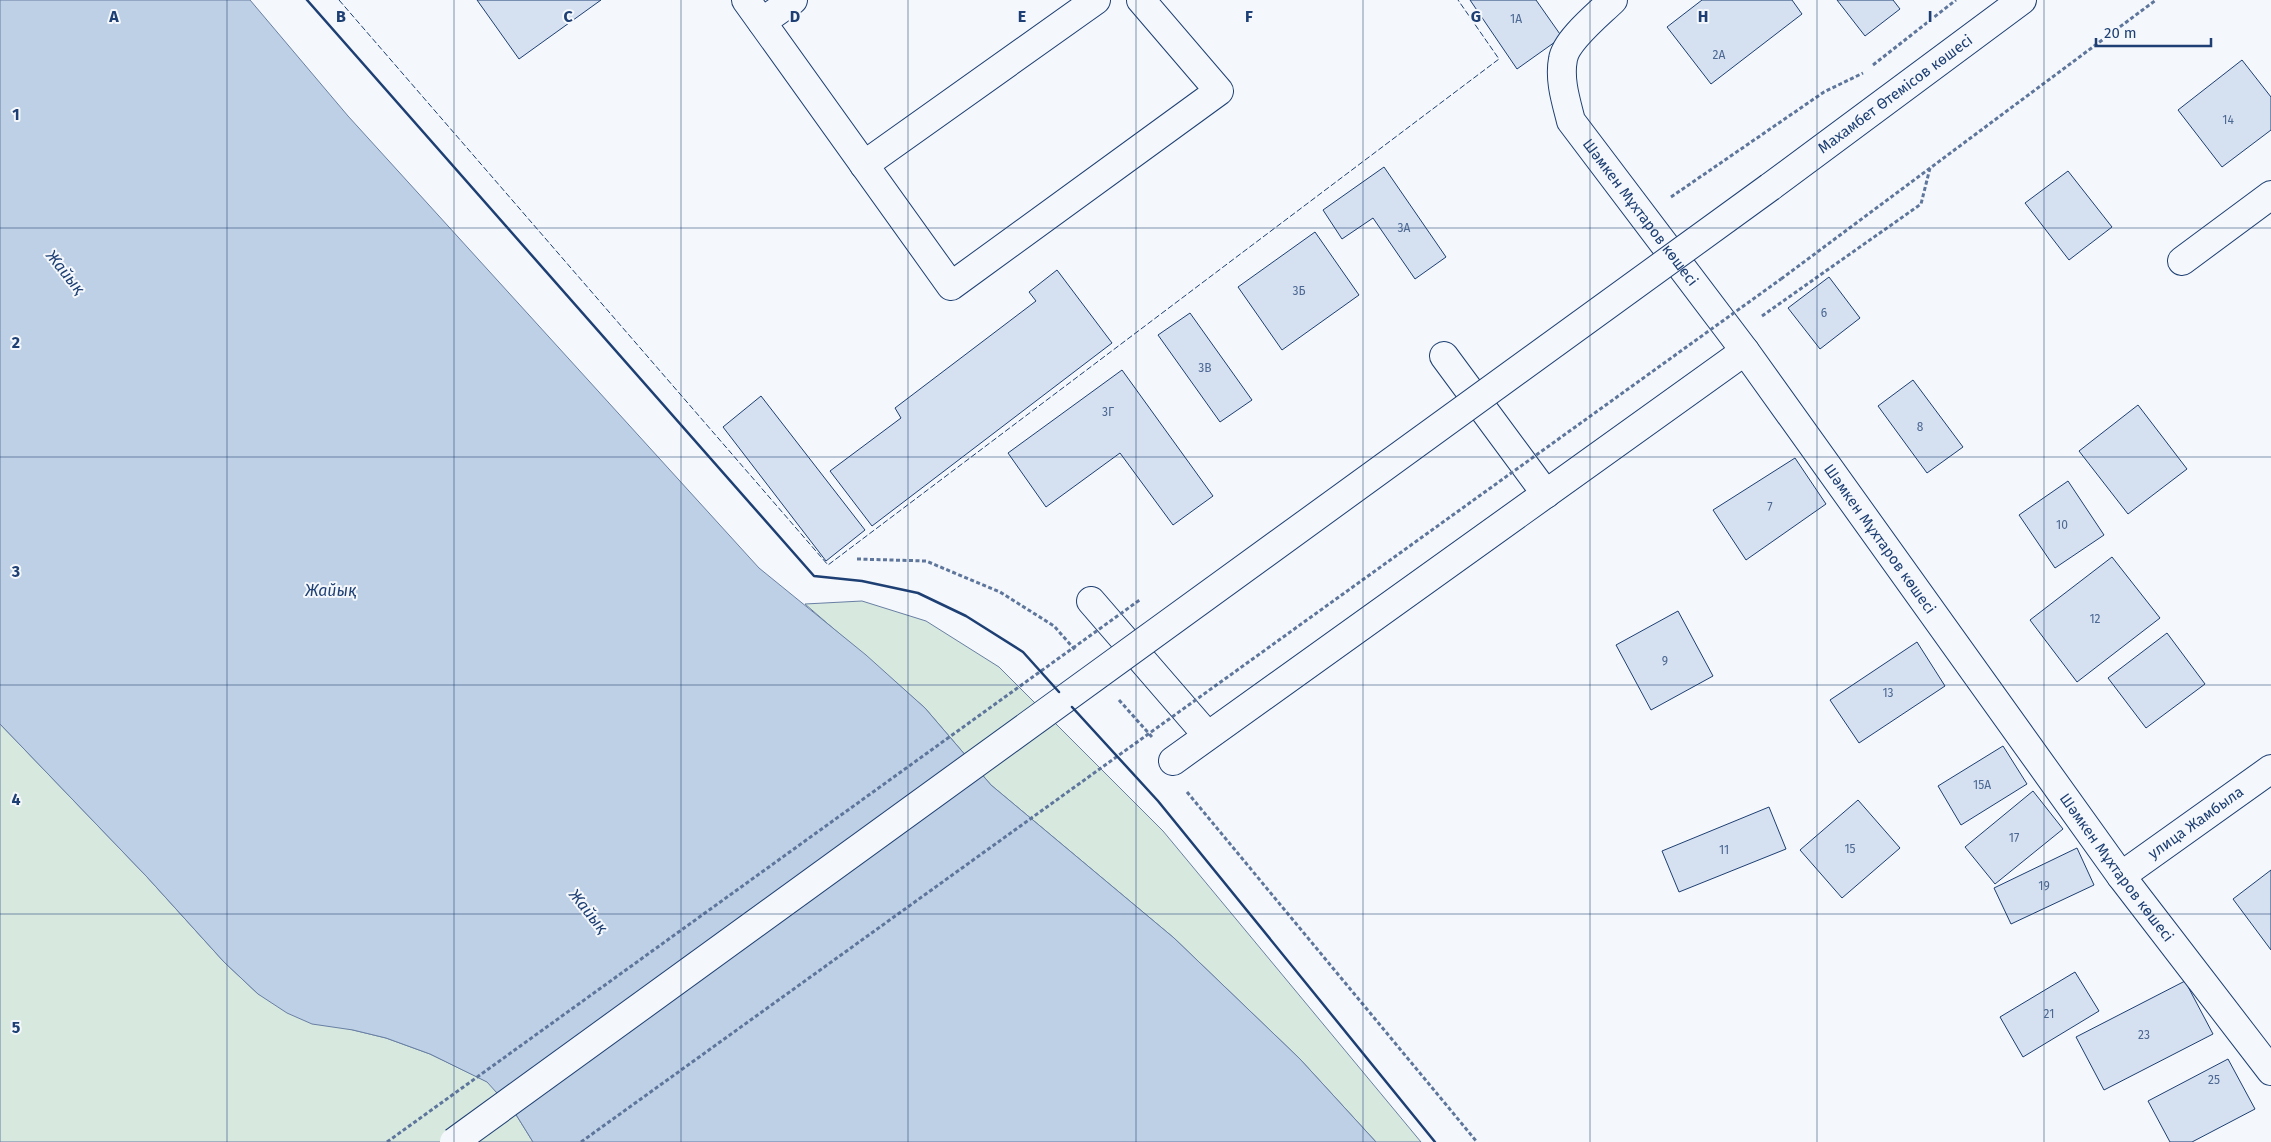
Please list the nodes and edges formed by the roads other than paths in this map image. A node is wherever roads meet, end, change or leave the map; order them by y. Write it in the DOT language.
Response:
graph roads {
  1 [pos="746,0"];
  2 [pos="793,0"];
  3 [pos="1096,0"];
  4 [pos="1141,0"];
  5 [pos="1613,0"];
  6 [pos="2022,0"];
  7 [pos="762,22"];
  8 [pos="864,165"];
  9 [pos="2271,195"];
  10 [pos="2182,261"];
  11 [pos="1745,351"];
  12 [pos="1444,356"];
  13 [pos="1546,494"];
  14 [pos="1092,602"];
  15 [pos="1207,735"];
  16 [pos="1173,761"];
  17 [pos="2271,769"];
  18 [pos="2121,876"];
  19 [pos="2271,1072"];
  20 [pos="454,1142"];
  1 -- 7 [label="main road"];
  2 -- 7 [label="main road"];
  3 -- 8 [label="main road"];
  4 -- 8 [label="main road"];
  5 -- 11 [label="main road, Шәмкен Мұхтаров көшесі"];
  6 -- 20 [label="main road, Махамбет Өтемісов көшесі, bridge"];
  7 -- 8 [label="main road"];
  9 -- 10 [label="main road"];
  11 -- 13 [label="main road"];
  11 -- 18 [label="main road, Шәмкен Мұхтаров көшесі"];
  12 -- 13 [label="main road"];
  13 -- 15 [label="main road"];
  14 -- 15 [label="main road"];
  15 -- 16 [label="main road"];
  17 -- 18 [label="main road, улица Жамбыла"];
  18 -- 19 [label="main road, Шәмкен Мұхтаров көшесі"];
}
